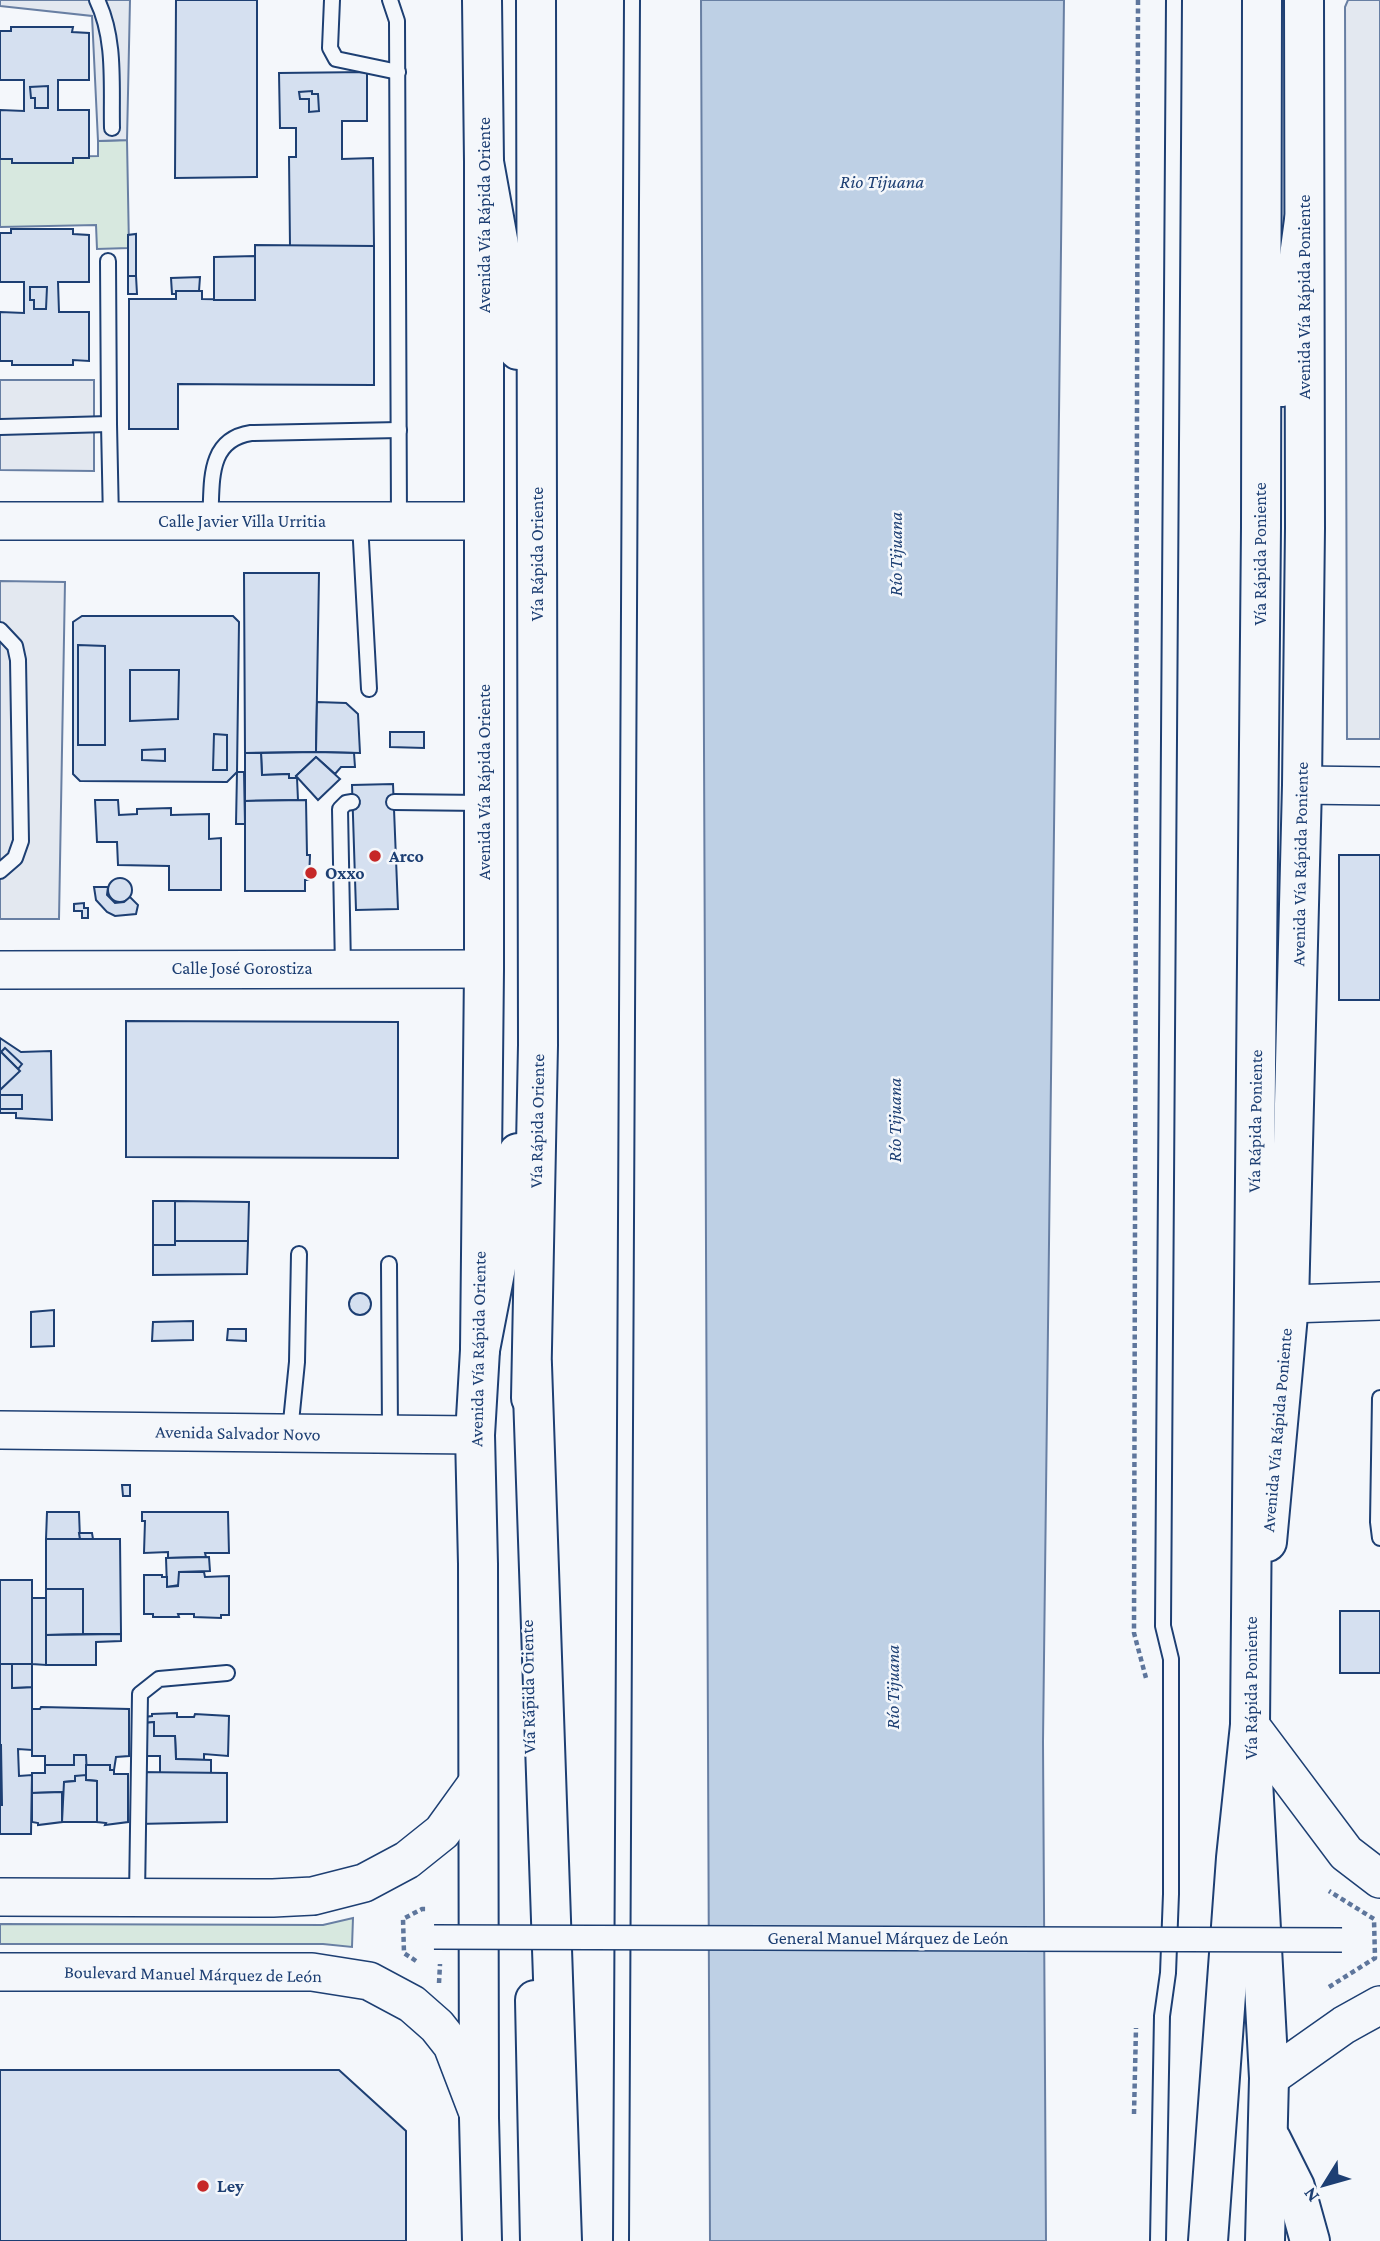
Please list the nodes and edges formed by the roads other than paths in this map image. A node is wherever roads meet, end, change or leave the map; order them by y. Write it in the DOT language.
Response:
graph roads {
  1 [pos="97,0"];
  2 [pos="332,0"];
  3 [pos="390,0"];
  4 [pos="482,0"];
  5 [pos="536,0"];
  6 [pos="632,0"];
  7 [pos="1174,0"];
  8 [pos="1262,0"];
  9 [pos="1304,0"];
  10 [pos="398,72"];
  11 [pos="112,128"];
  12 [pos="484,162"];
  13 [pos="1304,220"];
  14 [pos="108,261"];
  15 [pos="109,424"];
  16 [pos="0,427"];
  17 [pos="399,429"];
  18 [pos="536,450"];
  19 [pos="111,521"];
  20 [pos="210,521"];
  21 [pos="359,521"];
  22 [pos="399,521"];
  23 [pos="483,521"];
  24 [pos="0,522"];
  25 [pos="1261,527"];
  26 [pos="0,630"];
  27 [pos="369,689"];
  28 [pos="1302,785"];
  29 [pos="1380,786"];
  30 [pos="352,802"];
  31 [pos="394,803"];
  32 [pos="484,803"];
  33 [pos="0,871"];
  34 [pos="344,968"];
  35 [pos="484,969"];
  36 [pos="0,970"];
  37 [pos="538,1045"];
  38 [pos="299,1254"];
  39 [pos="389,1264"];
  40 [pos="1380,1301"];
  41 [pos="1289,1304"];
  42 [pos="480,1350"];
  43 [pos="532,1365"];
  44 [pos="1380,1398"];
  45 [pos="0,1430"];
  46 [pos="290,1434"];
  47 [pos="390,1434"];
  48 [pos="475,1435"];
  49 [pos="1380,1538"];
  50 [pos="227,1674"];
  51 [pos="1250,1725"];
  52 [pos="478,1782"];
  53 [pos="1380,1879"];
  54 [pos="137,1896"];
  55 [pos="0,1897"];
  56 [pos="434,1937"];
  57 [pos="1342,1940"];
  58 [pos="0,1972"];
  59 [pos="1380,2005"];
  60 [pos="1269,2078"];
  61 [pos="479,2118"];
  62 [pos="1269,2134"];
  63 [pos="482,2241"];
  64 [pos="540,2241"];
  65 [pos="562,2241"];
  66 [pos="621,2241"];
  67 [pos="1158,2241"];
  68 [pos="1208,2241"];
  69 [pos="1265,2241"];
  70 [pos="1310,2241"];
  1 -- 11 [label="lane"];
  2 -- 10 [label="lane"];
  3 -- 10 [label="lane"];
  4 -- 12 [label="main road, Avenida Vía Rápida Oriente"];
  5 -- 18 [label="main road, Vía Rápida Oriente"];
  6 -- 66 [label="lane"];
  7 -- 67 [label="lane"];
  8 -- 25 [label="main road, Vía Rápida Poniente"];
  9 -- 13 [label="main road, Avenida Vía Rápida Poniente"];
  10 -- 17 [label="lane"];
  12 -- 18 [label="main road"];
  12 -- 23 [label="main road, Avenida Vía Rápida Oriente"];
  13 -- 25 [label="main road"];
  13 -- 28 [label="main road, Avenida Vía Rápida Poniente"];
  14 -- 15 [label="lane"];
  15 -- 16 [label="lane"];
  15 -- 19 [label="lane"];
  17 -- 20 [label="lane"];
  17 -- 22 [label="lane"];
  18 -- 37 [label="main road, Vía Rápida Oriente"];
  19 -- 20 [label="street, Calle Javier Villa Urritia"];
  19 -- 24 [label="street, Calle Javier Villa Urritia"];
  20 -- 21 [label="street, Calle Javier Villa Urritia"];
  21 -- 22 [label="street, Calle Javier Villa Urritia"];
  21 -- 27 [label="lane"];
  22 -- 23 [label="street, Calle Javier Villa Urritia"];
  23 -- 32 [label="main road, Avenida Vía Rápida Oriente"];
  25 -- 51 [label="main road, Vía Rápida Poniente"];
  26 -- 33 [label="lane"];
  28 -- 29 [label="street"];
  28 -- 41 [label="main road, Avenida Vía Rápida Poniente"];
  30 -- 34 [label="lane"];
  31 -- 32 [label="lane"];
  32 -- 35 [label="main road, Avenida Vía Rápida Oriente"];
  34 -- 35 [label="street, Calle José Gorostiza"];
  34 -- 36 [label="street, Calle José Gorostiza"];
  35 -- 42 [label="main road, Avenida Vía Rápida Oriente"];
  37 -- 42 [label="main road"];
  37 -- 43 [label="main road, Vía Rápida Oriente"];
  38 -- 46 [label="lane"];
  39 -- 47 [label="lane"];
  40 -- 41 [label="street"];
  41 -- 51 [label="main road, Avenida Vía Rápida Poniente"];
  42 -- 48 [label="main road, Avenida Vía Rápida Oriente"];
  43 -- 64 [label="main road, Vía Rápida Oriente"];
  43 -- 65 [label="main road"];
  44 -- 49 [label="lane"];
  45 -- 46 [label="street, Avenida Salvador Novo"];
  46 -- 47 [label="street, Avenida Salvador Novo"];
  47 -- 48 [label="street, Avenida Salvador Novo"];
  48 -- 52 [label="main road, Avenida Vía Rápida Oriente"];
  50 -- 54 [label="lane"];
  51 -- 53 [label="street"];
  51 -- 60 [label="main road, Vía Rápida Poniente"];
  51 -- 68 [label="main road"];
  52 -- 54 [label="street"];
  52 -- 61 [label="main road"];
  54 -- 55 [label="street"];
  56 -- 57 [label="street, General Manuel Márquez de León, bridge"];
  58 -- 61 [label="street, Boulevard Manuel Márquez de León"];
  59 -- 60 [label="street"];
  60 -- 62 [label="main road, Vía Rápida Poniente"];
  61 -- 63 [label="main road"];
  62 -- 69 [label="main road, Vía Rápida Poniente"];
  62 -- 70 [label="main road"];
}
